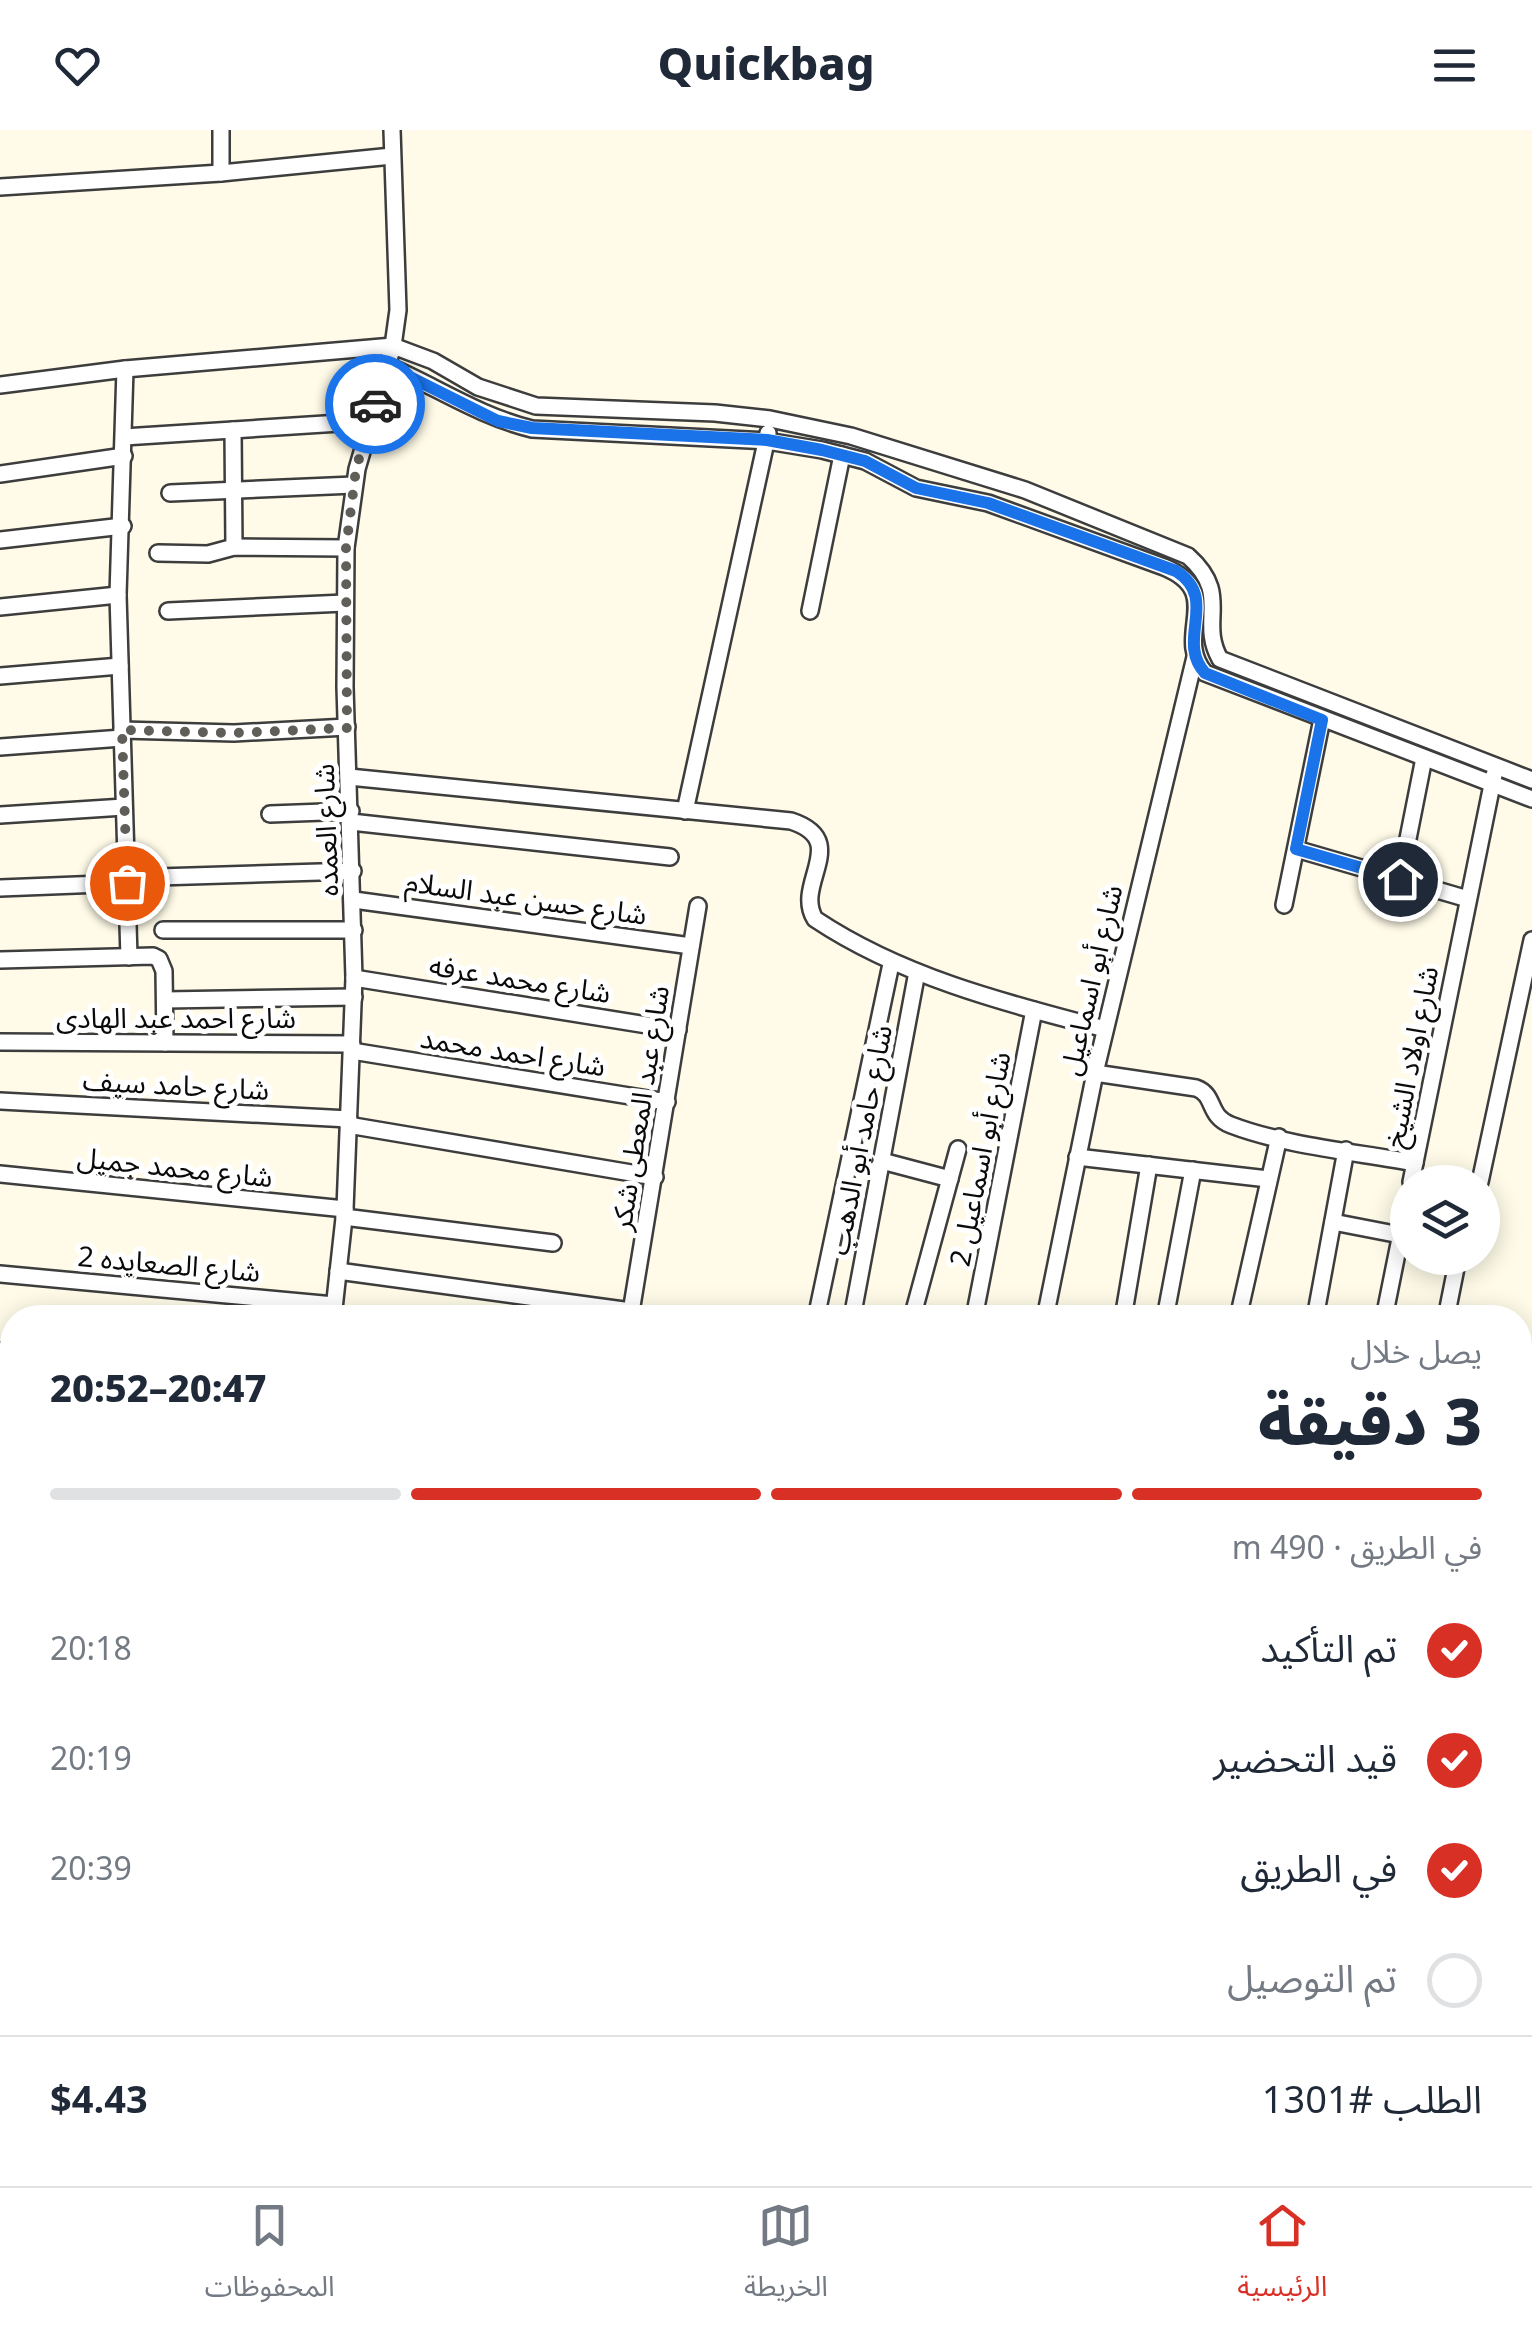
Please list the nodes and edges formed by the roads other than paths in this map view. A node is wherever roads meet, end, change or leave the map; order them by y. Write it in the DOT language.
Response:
graph roads {
  1 [pos="221,130"];
  2 [pos="392,130"];
  3 [pos="392,156"];
  4 [pos="221,173"];
  5 [pos="0,187"];
  6 [pos="393,346"];
  7 [pos="388,366"];
  8 [pos="125,369"];
  9 [pos="0,385"];
  10 [pos="770,420"];
  11 [pos="371,421"];
  12 [pos="233,430"];
  13 [pos="124,437"];
  14 [pos="767,440"];
  15 [pos="842,455"];
  16 [pos="124,456"];
  17 [pos="0,474"];
  18 [pos="354,485"];
  19 [pos="233,490"];
  20 [pos="170,492"];
  21 [pos="1103,522"];
  22 [pos="122,526"];
  23 [pos="0,540"];
  24 [pos="1099,543"];
  25 [pos="234,547"];
  26 [pos="346,548"];
  27 [pos="158,553"];
  28 [pos="1213,590"];
  29 [pos="118,595"];
  30 [pos="1198,599"];
  31 [pos="345,604"];
  32 [pos="0,608"];
  33 [pos="168,611"];
  34 [pos="810,612"];
  35 [pos="1195,657"];
  36 [pos="120,666"];
  37 [pos="0,676"];
  38 [pos="1322,720"];
  39 [pos="347,728"];
  40 [pos="122,734"];
  41 [pos="0,747"];
  42 [pos="1424,758"];
  43 [pos="1496,766"];
  44 [pos="349,777"];
  45 [pos="1532,780"];
  46 [pos="1492,783"];
  47 [pos="1532,799"];
  48 [pos="124,807"];
  49 [pos="685,811"];
  50 [pos="0,814"];
  51 [pos="270,814"];
  52 [pos="351,816"];
  53 [pos="1296,849"];
  54 [pos="670,857"];
  55 [pos="353,871"];
  56 [pos="158,877"];
  57 [pos="1400,879"];
  58 [pos="127,883"];
  59 [pos="0,888"];
  60 [pos="1468,899"];
  61 [pos="354,900"];
  62 [pos="1284,905"];
  63 [pos="698,906"];
  64 [pos="163,930"];
  65 [pos="354,930"];
  66 [pos="1532,940"];
  67 [pos="691,946"];
  68 [pos="129,957"];
  69 [pos="0,960"];
  70 [pos="891,964"];
  71 [pos="917,972"];
  72 [pos="354,978"];
  73 [pos="354,998"];
  74 [pos="164,1000"];
  75 [pos="1034,1010"];
  76 [pos="1105,1029"];
  77 [pos="678,1030"];
  78 [pos="0,1042"];
  79 [pos="165,1043"];
  80 [pos="352,1047"];
  81 [pos="1095,1074"];
  82 [pos="0,1102"];
  83 [pos="666,1102"];
  84 [pos="348,1122"];
  85 [pos="1279,1138"];
  86 [pos="958,1149"];
  87 [pos="1346,1150"];
  88 [pos="1077,1157"];
  89 [pos="882,1161"];
  90 [pos="1415,1164"];
  91 [pos="1149,1165"];
  92 [pos="1484,1165"];
  93 [pos="1193,1170"];
  94 [pos="0,1174"];
  95 [pos="655,1177"];
  96 [pos="950,1179"];
  97 [pos="1268,1179"];
  98 [pos="344,1213"];
  99 [pos="1332,1222"];
  100 [pos="1390,1234"];
  101 [pos="553,1243"];
  102 [pos="338,1271"];
  103 [pos="0,1274"];
  104 [pos="1392,1275"];
  105 [pos="1455,1275"];
  106 [pos="280,1305"];
  107 [pos="335,1305"];
  108 [pos="570,1305"];
  109 [pos="633,1305"];
  110 [pos="819,1305"];
  111 [pos="854,1305"];
  112 [pos="916,1305"];
  113 [pos="977,1305"];
  114 [pos="1048,1305"];
  115 [pos="1125,1305"];
  116 [pos="1167,1305"];
  117 [pos="1241,1305"];
  118 [pos="1317,1305"];
  119 [pos="1387,1305"];
  120 [pos="1449,1305"];
  1 -- 4 [label="street"];
  2 -- 3 [label="street, شارع العمده"];
  3 -- 4 [label="street"];
  3 -- 6 [label="street, شارع العمده"];
  4 -- 5 [label="street"];
  6 -- 7 [label="street, شارع العمده"];
  6 -- 8 [label="street"];
  6 -- 10 [label="street"];
  7 -- 11 [label="street, شارع العمده"];
  7 -- 14 [label="street"];
  8 -- 9 [label="street"];
  8 -- 13 [label="street"];
  10 -- 14 [label="street"];
  10 -- 21 [label="street"];
  11 -- 12 [label="street"];
  11 -- 18 [label="street, شارع العمده"];
  12 -- 13 [label="street"];
  12 -- 19 [label="street"];
  13 -- 16 [label="street"];
  14 -- 15 [label="street"];
  14 -- 49 [label="street"];
  15 -- 24 [label="street"];
  15 -- 34 [label="street"];
  16 -- 17 [label="street"];
  16 -- 22 [label="street"];
  18 -- 19 [label="street"];
  18 -- 26 [label="street, شارع العمده"];
  19 -- 20 [label="street"];
  19 -- 25 [label="street"];
  21 -- 24 [label="street"];
  21 -- 28 [label="street"];
  22 -- 23 [label="street"];
  22 -- 29 [label="street"];
  24 -- 30 [label="street"];
  25 -- 26 [label="street"];
  25 -- 27 [label="street"];
  26 -- 31 [label="street, شارع العمده"];
  28 -- 30 [label="street"];
  28 -- 43 [label="street"];
  29 -- 32 [label="street"];
  29 -- 36 [label="street"];
  30 -- 35 [label="street, شارع أبو اسماعيل"];
  31 -- 33 [label="street"];
  31 -- 39 [label="street, شارع العمده"];
  35 -- 38 [label="street"];
  35 -- 76 [label="street, شارع أبو اسماعيل"];
  36 -- 37 [label="street"];
  36 -- 40 [label="street"];
  38 -- 42 [label="street"];
  38 -- 53 [label="street"];
  39 -- 40 [label="street"];
  39 -- 44 [label="street, شارع العمده"];
  40 -- 41 [label="street"];
  40 -- 48 [label="street"];
  42 -- 46 [label="street"];
  42 -- 57 [label="street"];
  43 -- 45 [label="street"];
  43 -- 46 [label="street, شارع اولاد الشيخ"];
  44 -- 49 [label="street"];
  44 -- 52 [label="street, شارع العمده"];
  46 -- 47 [label="street"];
  46 -- 60 [label="street, شارع اولاد الشيخ"];
  48 -- 50 [label="street"];
  48 -- 58 [label="street"];
  49 -- 70 [label="street"];
  51 -- 52 [label="street"];
  52 -- 54 [label="street"];
  52 -- 55 [label="street, شارع العمده"];
  53 -- 57 [label="street"];
  53 -- 62 [label="street"];
  55 -- 56 [label="street"];
  55 -- 61 [label="street, شارع العمده"];
  57 -- 60 [label="street"];
  58 -- 59 [label="street"];
  58 -- 68 [label="street"];
  60 -- 90 [label="street, شارع اولاد الشيخ"];
  61 -- 65 [label="street, شارع العمده"];
  61 -- 67 [label="street, شارع حسن عبد السلام"];
  63 -- 67 [label="street, شارع عبد المعطى شكر"];
  64 -- 65 [label="street"];
  65 -- 72 [label="street, شارع العمده"];
  66 -- 92 [label="street"];
  67 -- 77 [label="street, شارع عبد المعطى شكر"];
  68 -- 69 [label="street"];
  68 -- 74 [label="street"];
  70 -- 71 [label="street"];
  70 -- 110 [label="street"];
  71 -- 75 [label="street"];
  71 -- 89 [label="street, شارع حامد أبو الدهب"];
  72 -- 73 [label="street, شارع العمده"];
  72 -- 77 [label="street, شارع محمد عرفه"];
  73 -- 74 [label="street"];
  73 -- 80 [label="street, شارع العمده"];
  74 -- 79 [label="street"];
  75 -- 76 [label="street"];
  75 -- 113 [label="street, شارع أبو اسماعيل 2"];
  76 -- 81 [label="street, شارع أبو اسماعيل"];
  77 -- 83 [label="street, شارع عبد المعطى شكر"];
  78 -- 79 [label="street, شارع احمد عبد الهادى"];
  79 -- 80 [label="street, شارع احمد عبد الهادى"];
  80 -- 83 [label="street, شارع احمد محمد"];
  80 -- 84 [label="street, شارع العمده"];
  81 -- 85 [label="street"];
  81 -- 88 [label="street, شارع أبو اسماعيل"];
  82 -- 84 [label="street, شارع حامد سيف"];
  83 -- 95 [label="street, شارع عبد المعطى شكر"];
  84 -- 95 [label="street, شارع حامد سيف"];
  84 -- 98 [label="street, شارع العمده"];
  85 -- 87 [label="street"];
  85 -- 97 [label="street"];
  86 -- 96 [label="street"];
  87 -- 90 [label="street"];
  87 -- 99 [label="street"];
  88 -- 91 [label="street"];
  88 -- 114 [label="street, شارع أبو اسماعيل"];
  89 -- 96 [label="street"];
  89 -- 111 [label="street, شارع حامد أبو الدهب"];
  91 -- 93 [label="street"];
  91 -- 115 [label="street"];
  93 -- 97 [label="street"];
  93 -- 116 [label="street"];
  94 -- 98 [label="street, شارع محمد جميل"];
  95 -- 109 [label="street, شارع عبد المعطى شكر"];
  96 -- 112 [label="street"];
  97 -- 117 [label="street"];
  98 -- 101 [label="street, شارع محمد جميل"];
  98 -- 102 [label="street, شارع العمده"];
  99 -- 100 [label="street"];
  99 -- 118 [label="street"];
  102 -- 107 [label="street, شارع العمده"];
  102 -- 108 [label="street"];
  103 -- 106 [label="street, شارع الصعايده 2"];
  104 -- 119 [label="street"];
  105 -- 120 [label="street"];
}
